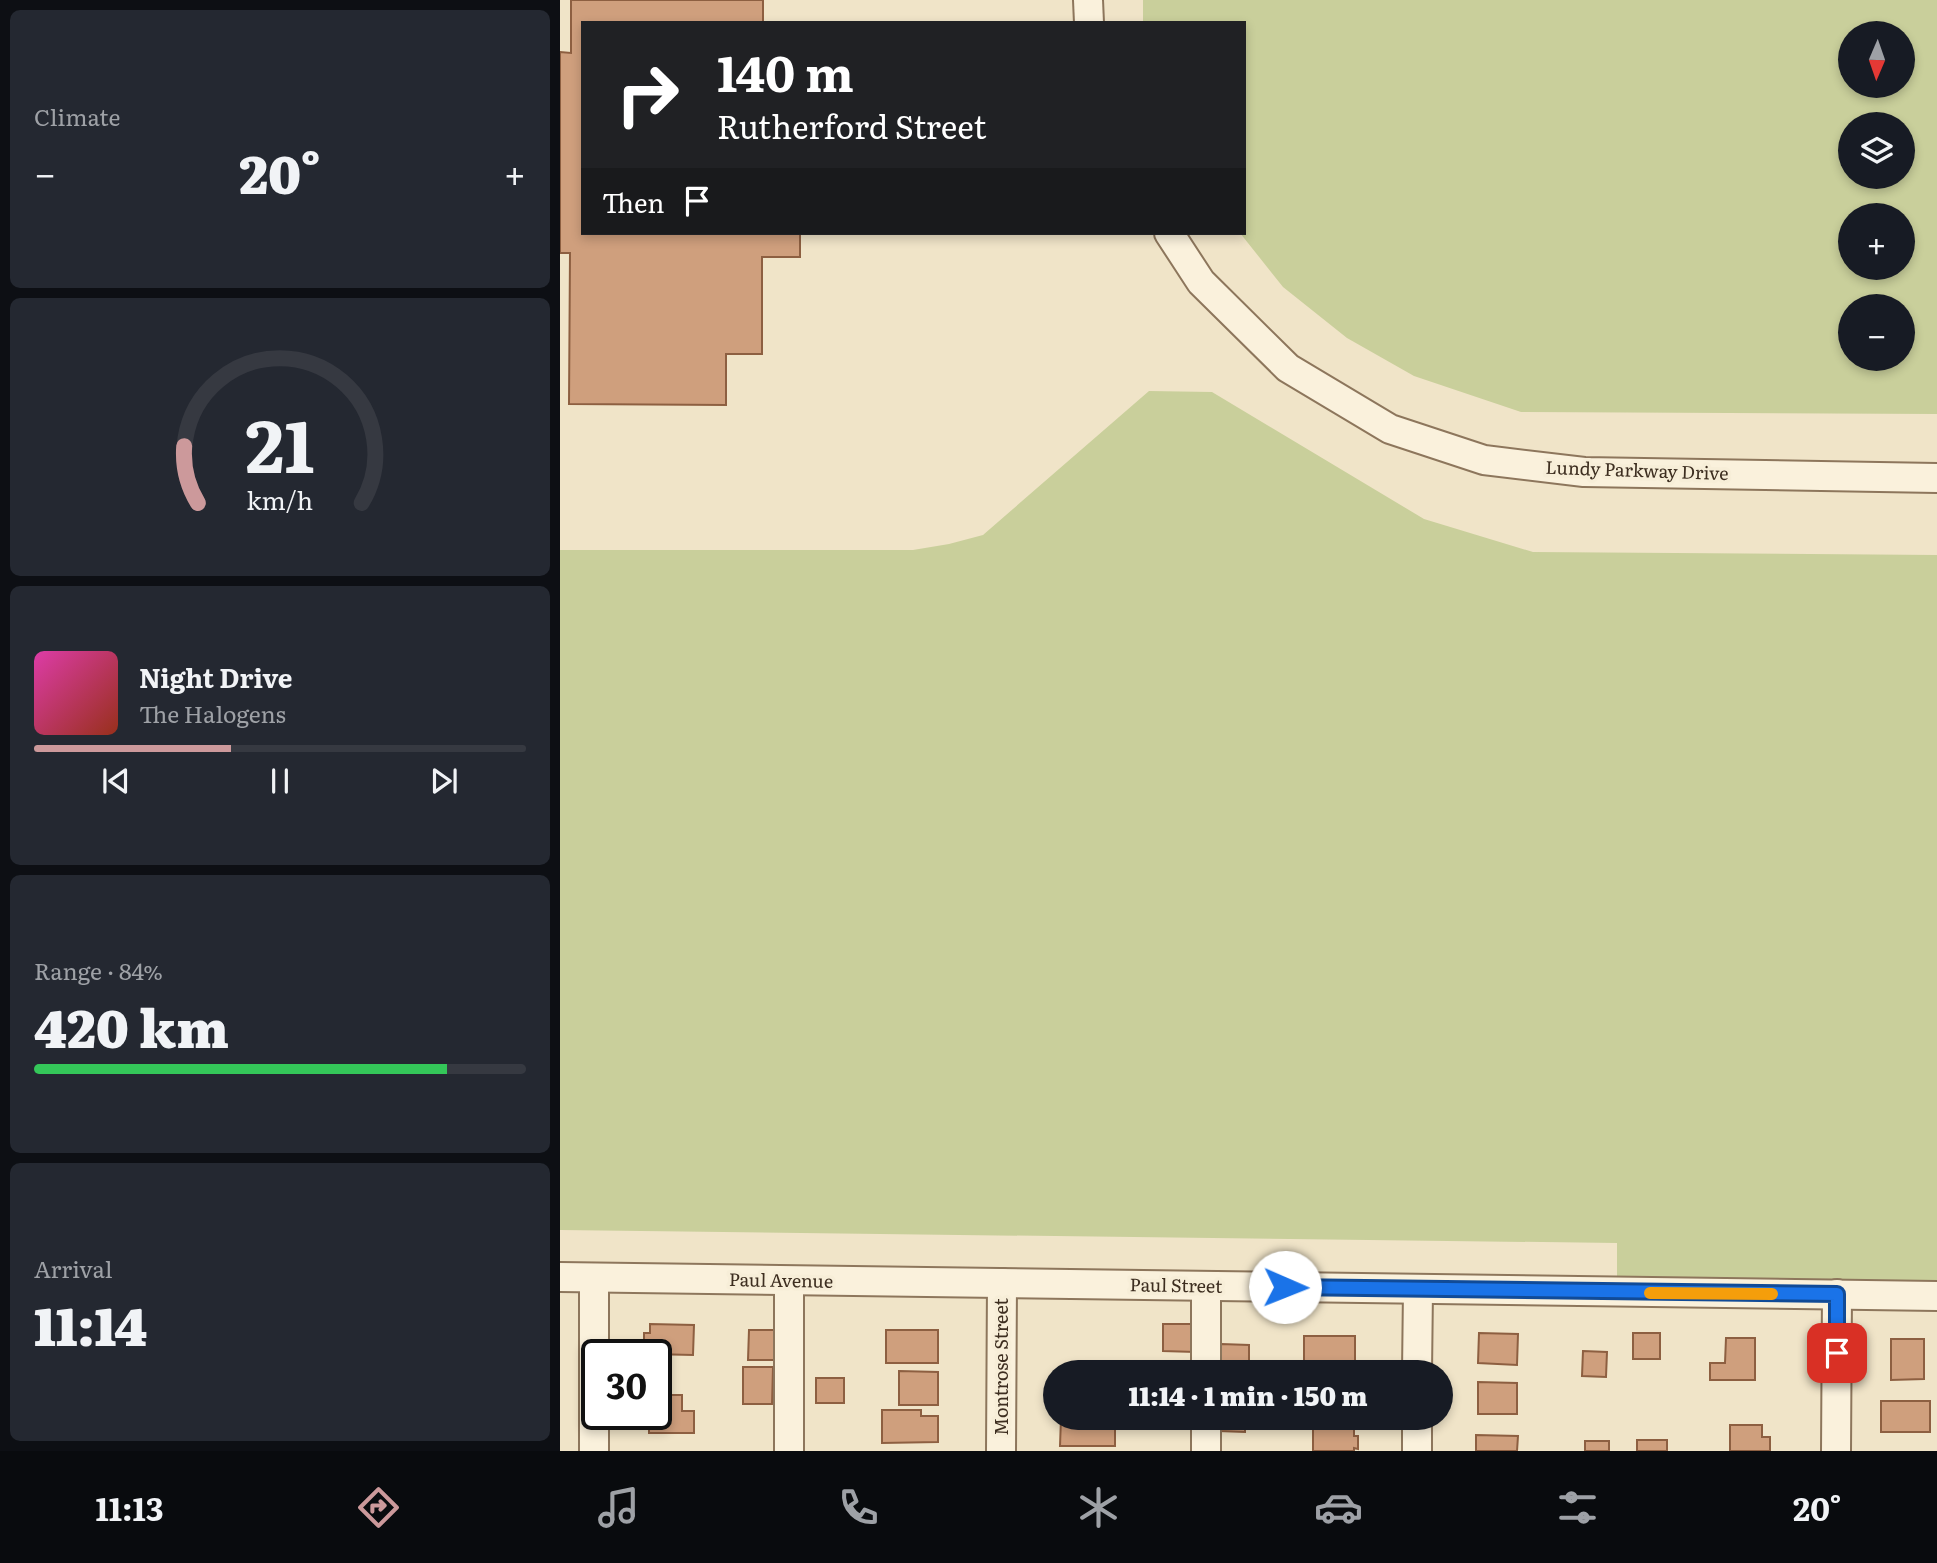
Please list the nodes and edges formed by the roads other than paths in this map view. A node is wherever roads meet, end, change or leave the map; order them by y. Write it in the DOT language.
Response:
graph roads {
  1 [pos="1088,0"];
  2 [pos="1090,21"];
  3 [pos="1170,235"];
  4 [pos="1937,478"];
  5 [pos="560,1277"];
  6 [pos="594,1278"];
  7 [pos="789,1281"];
  8 [pos="1002,1283"];
  9 [pos="1206,1286"];
  10 [pos="1418,1290"];
  11 [pos="1837,1294"];
  12 [pos="1937,1296"];
  13 [pos="1206,1360"];
  14 [pos="1417,1360"];
  15 [pos="1206,1430"];
  16 [pos="1417,1430"];
  17 [pos="594,1451"];
  18 [pos="789,1451"];
  19 [pos="1001,1451"];
  20 [pos="1206,1451"];
  21 [pos="1417,1451"];
  22 [pos="1836,1451"];
  1 -- 2 [label="street"];
  3 -- 4 [label="street, Lundy Parkway Drive"];
  5 -- 6 [label="street, Paul Avenue"];
  6 -- 7 [label="street, Paul Avenue"];
  6 -- 17 [label="street"];
  7 -- 8 [label="street, Paul Avenue"];
  7 -- 18 [label="street"];
  8 -- 9 [label="street, Paul Street"];
  8 -- 19 [label="street, Montrose Street"];
  9 -- 10 [label="street, Paul Street"];
  9 -- 13 [label="street"];
  10 -- 11 [label="street, Paul Street"];
  10 -- 14 [label="street"];
  11 -- 12 [label="street, Paul Street"];
  11 -- 22 [label="street"];
  15 -- 20 [label="street"];
  16 -- 21 [label="street"];
}
